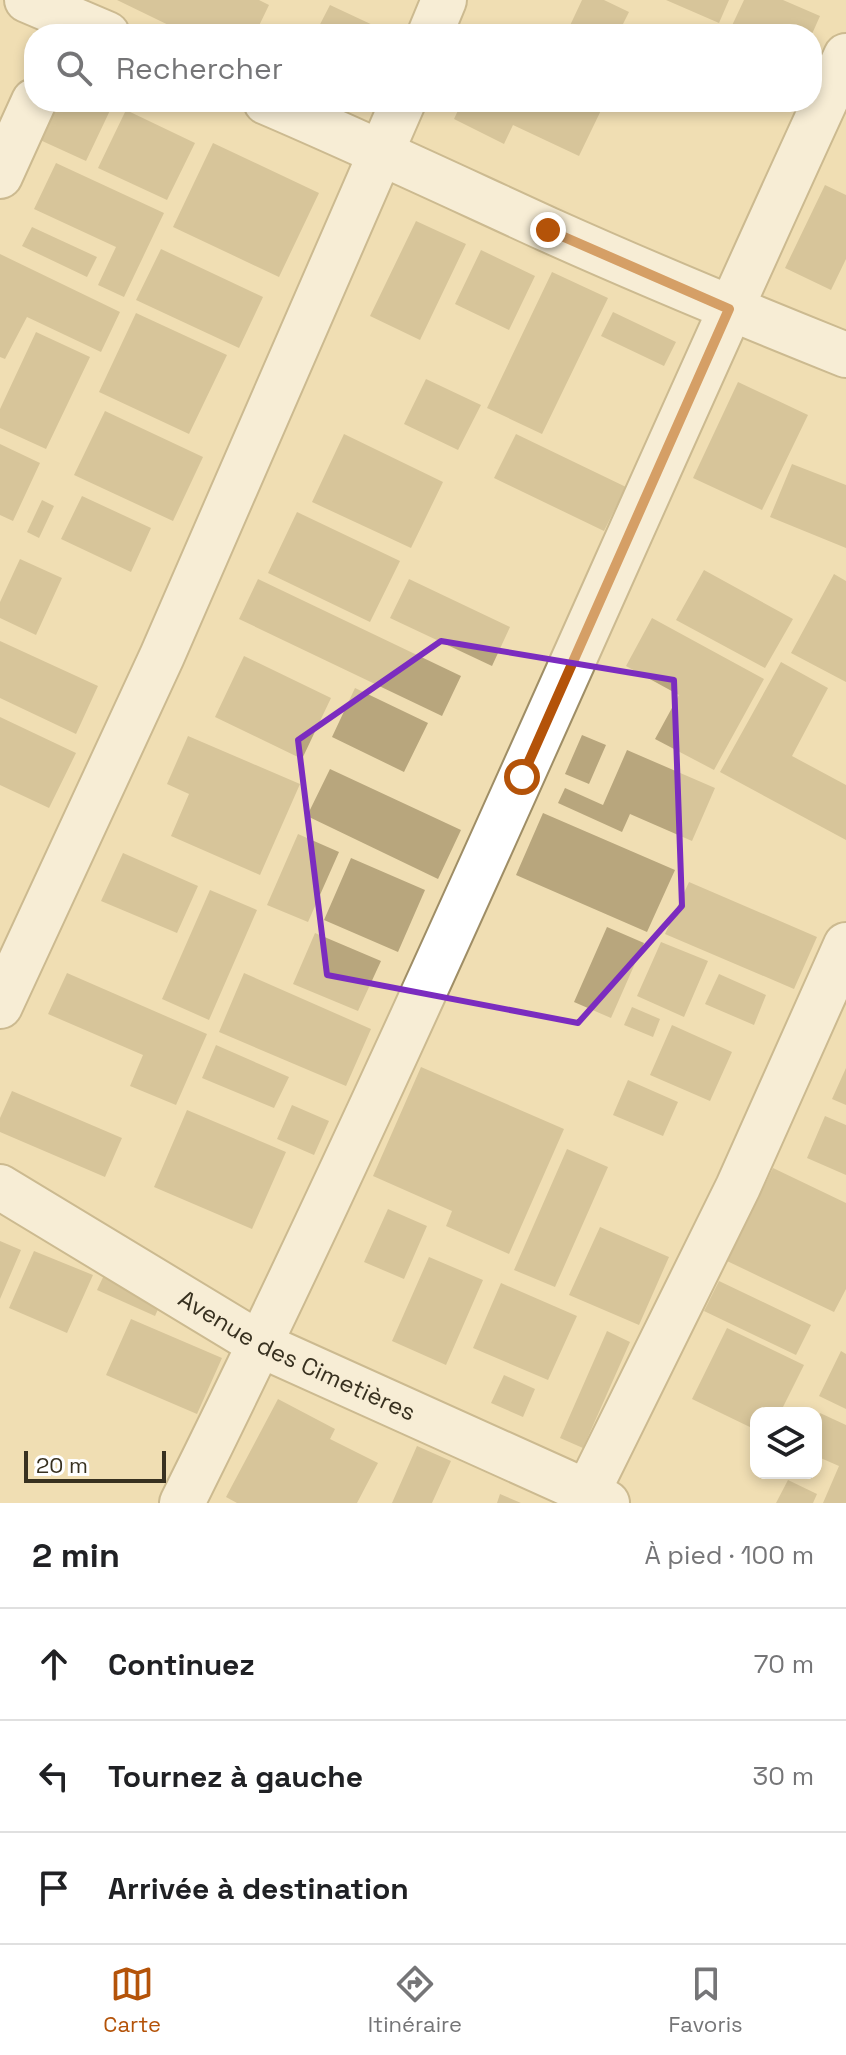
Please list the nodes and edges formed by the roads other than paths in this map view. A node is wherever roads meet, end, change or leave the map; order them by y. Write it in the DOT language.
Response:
graph roads {
  1 [pos="27,0"];
  2 [pos="444,0"];
  3 [pos="80,22"];
  4 [pos="434,24"];
  5 [pos="846,56"];
  6 [pos="822,108"];
  7 [pos="29,112"];
  8 [pos="290,112"];
  9 [pos="399,112"];
  10 [pos="820,112"];
  11 [pos="382,151"];
  12 [pos="0,176"];
  13 [pos="729,309"];
  14 [pos="846,355"];
  15 [pos="846,945"];
  16 [pos="0,1006"];
  17 [pos="0,1187"];
  18 [pos="261,1345"];
  19 [pos="592,1499"];
  20 [pos="182,1503"];
  1 -- 3 [label="street"];
  2 -- 4 [label="street"];
  5 -- 6 [label="street"];
  7 -- 12 [label="street"];
  8 -- 11 [label="street"];
  9 -- 11 [label="street"];
  10 -- 13 [label="street"];
  11 -- 13 [label="street"];
  11 -- 16 [label="street"];
  13 -- 14 [label="street"];
  13 -- 18 [label="street"];
  15 -- 19 [label="street"];
  17 -- 18 [label="street, Avenue des Cimetières"];
  18 -- 19 [label="street, Avenue des Cimetières"];
  18 -- 20 [label="street"];
}
